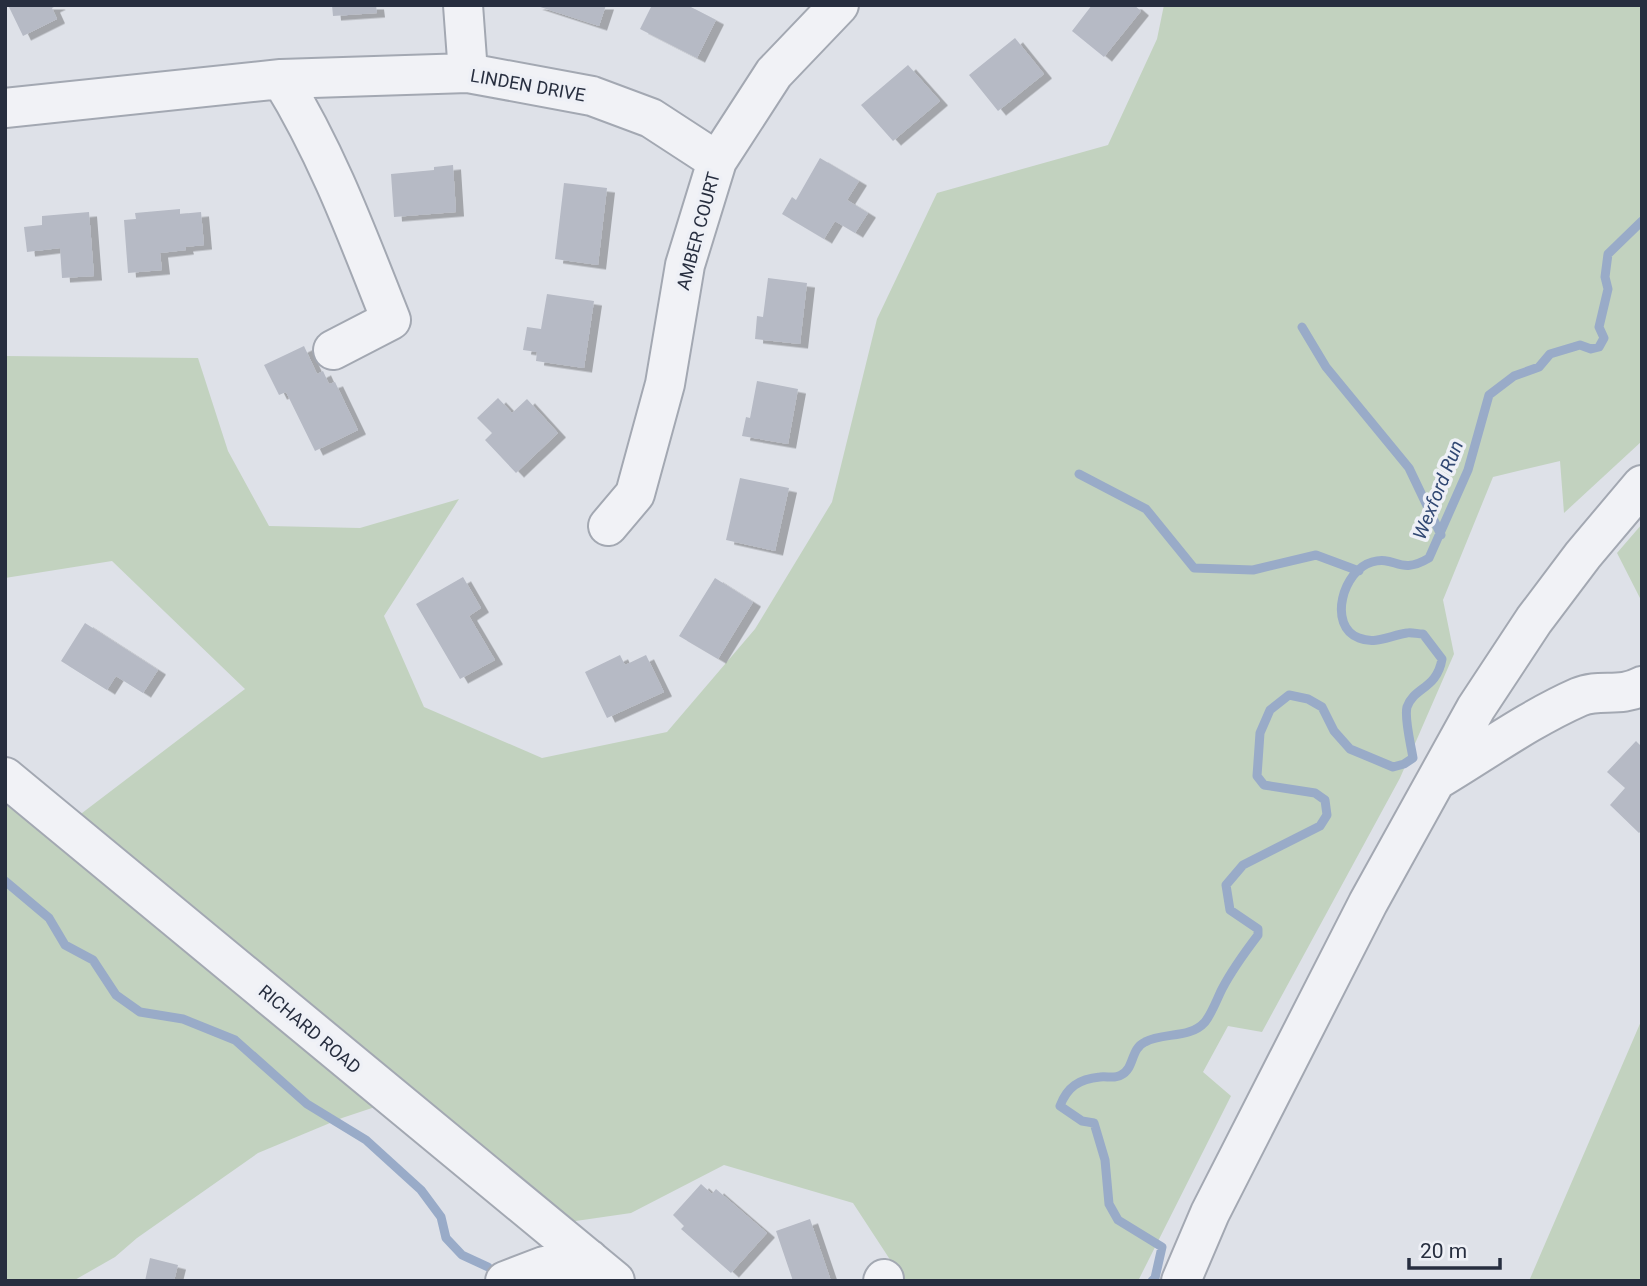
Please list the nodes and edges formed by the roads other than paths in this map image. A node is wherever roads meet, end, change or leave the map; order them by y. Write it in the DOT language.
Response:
graph roads {
  1 [pos="463,5"];
  2 [pos="839,5"];
  3 [pos="468,73"];
  4 [pos="281,79"];
  5 [pos="5,108"];
  6 [pos="717,161"];
  7 [pos="333,349"];
  8 [pos="1642,485"];
  9 [pos="608,526"];
  10 [pos="1642,686"];
  11 [pos="5,777"];
  12 [pos="1436,781"];
  13 [pos="602,1270"];
  14 [pos="505,1281"];
  15 [pos="1181,1281"];
  1 -- 3 [label="street"];
  2 -- 6 [label="street, AMBER COURT"];
  3 -- 4 [label="street, LINDEN DRIVE"];
  3 -- 6 [label="street, LINDEN DRIVE"];
  4 -- 5 [label="street, LINDEN DRIVE"];
  4 -- 7 [label="street"];
  6 -- 9 [label="street, AMBER COURT"];
  8 -- 12 [label="street"];
  10 -- 12 [label="street"];
  11 -- 13 [label="street, RICHARD ROAD"];
  12 -- 15 [label="street"];
  13 -- 14 [label="street"];
}
